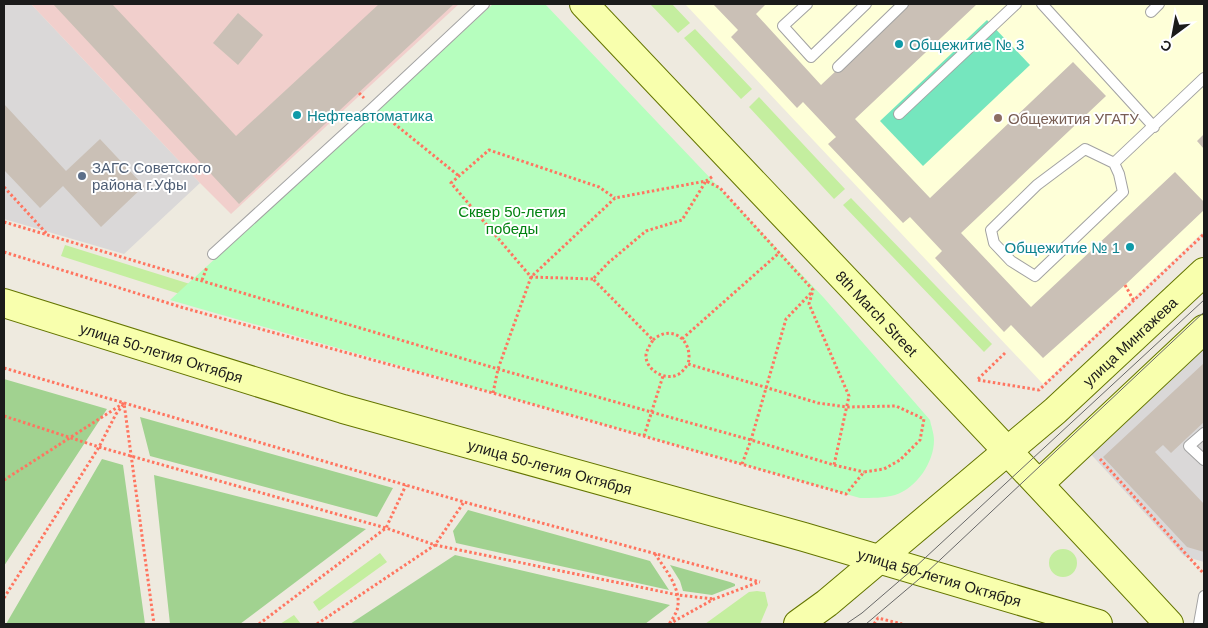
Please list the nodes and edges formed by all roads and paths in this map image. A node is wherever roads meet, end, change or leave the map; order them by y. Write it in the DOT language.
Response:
graph roads {
  1 [pos="484,4"];
  2 [pos="587,4"];
  3 [pos="807,4"];
  4 [pos="866,4"];
  5 [pos="903,4"];
  6 [pos="1016,4"];
  7 [pos="1042,4"];
  8 [pos="1160,4"];
  9 [pos="1151,12"];
  10 [pos="838,67"];
  11 [pos="1204,78"];
  12 [pos="359,93"];
  13 [pos="374,108"];
  14 [pos="899,114"];
  15 [pos="1154,127"];
  16 [pos="732,160"];
  17 [pos="1114,163"];
  18 [pos="459,176"];
  19 [pos="706,181"];
  20 [pos="4,187"];
  21 [pos="615,198"];
  22 [pos="4,222"];
  23 [pos="47,234"];
  24 [pos="1204,234"];
  25 [pos="4,252"];
  26 [pos="779,253"];
  27 [pos="213,254"];
  28 [pos="1204,272"];
  29 [pos="530,276"];
  30 [pos="592,279"];
  31 [pos="1125,285"];
  32 [pos="813,290"];
  33 [pos="1134,301"];
  34 [pos="4,303"];
  35 [pos="1204,329"];
  36 [pos="682,339"];
  37 [pos="653,340"];
  38 [pos="1005,353"];
  39 [pos="688,364"];
  40 [pos="4,368"];
  41 [pos="498,369"];
  42 [pos="663,376"];
  43 [pos="766,386"];
  44 [pos="493,393"];
  45 [pos="124,403"];
  46 [pos="847,407"];
  47 [pos="651,412"];
  48 [pos="4,416"];
  49 [pos="1204,433"];
  50 [pos="644,436"];
  51 [pos="70,438"];
  52 [pos="751,440"];
  53 [pos="99,447"];
  54 [pos="1007,451"];
  55 [pos="1095,454"];
  56 [pos="131,457"];
  57 [pos="1204,460"];
  58 [pos="742,464"];
  59 [pos="834,465"];
  60 [pos="864,472"];
  61 [pos="4,480"];
  62 [pos="1039,484"];
  63 [pos="406,485"];
  64 [pos="464,502"];
  65 [pos="386,528"];
  66 [pos="435,545"];
  67 [pos="655,553"];
  68 [pos="878,560"];
  69 [pos="1204,574"];
  70 [pos="678,595"];
  71 [pos="1204,596"];
  72 [pos="4,598"];
  73 [pos="714,599"];
  74 [pos="154,624"];
  75 [pos="259,624"];
  76 [pos="318,624"];
  77 [pos="798,624"];
  78 [pos="874,624"];
  79 [pos="902,624"];
  80 [pos="1098,624"];
  81 [pos="1169,624"];
  82 [pos="1199,624"];
  1 -- 13 [label="lane"];
  2 -- 16 [label="main road, 8th March Street"];
  3 -- 4 [label="lane"];
  5 -- 10 [label="lane"];
  6 -- 14 [label="lane"];
  7 -- 15 [label="lane"];
  8 -- 9 [label="lane"];
  11 -- 15 [label="lane"];
  12 -- 13 [label="path"];
  13 -- 18 [label="path"];
  13 -- 27 [label="lane"];
  15 -- 17 [label="lane"];
  16 -- 19 [label="path"];
  16 -- 54 [label="main road, 8th March Street"];
  17 -- 17 [label="lane"];
  18 -- 21 [label="path"];
  18 -- 29 [label="path"];
  19 -- 21 [label="path"];
  19 -- 26 [label="path"];
  19 -- 30 [label="path"];
  20 -- 23 [label="path"];
  21 -- 29 [label="path"];
  22 -- 23 [label="path"];
  23 -- 41 [label="path"];
  24 -- 33 [label="path"];
  25 -- 44 [label="path"];
  26 -- 32 [label="path"];
  26 -- 36 [label="path"];
  28 -- 54 [label="main road, улица Мингажева"];
  29 -- 30 [label="path"];
  29 -- 41 [label="path"];
  30 -- 37 [label="path"];
  31 -- 33 [label="path"];
  32 -- 43 [label="path"];
  32 -- 46 [label="path"];
  33 -- 38 [label="path"];
  34 -- 68 [label="main road, улица 50-летия Октября"];
  35 -- 62 [label="main road"];
  36 -- 37 [label="path"];
  36 -- 39 [label="path"];
  37 -- 42 [label="path"];
  39 -- 42 [label="path"];
  39 -- 43 [label="path"];
  40 -- 45 [label="path"];
  41 -- 44 [label="path"];
  41 -- 47 [label="path"];
  42 -- 47 [label="path"];
  43 -- 46 [label="path"];
  43 -- 52 [label="path"];
  44 -- 50 [label="path"];
  45 -- 51 [label="path"];
  45 -- 53 [label="path"];
  45 -- 56 [label="path"];
  45 -- 63 [label="path"];
  46 -- 59 [label="path"];
  46 -- 60 [label="path"];
  47 -- 50 [label="path"];
  47 -- 52 [label="path"];
  48 -- 51 [label="path"];
  49 -- 57 [label="lane"];
  50 -- 58 [label="path"];
  51 -- 53 [label="path"];
  51 -- 61 [label="path"];
  52 -- 58 [label="path"];
  52 -- 59 [label="path"];
  53 -- 56 [label="path"];
  53 -- 72 [label="path"];
  54 -- 62 [label="main road, 8th March Street"];
  54 -- 68 [label="main road, улица Мингажева"];
  55 -- 69 [label="path"];
  56 -- 65 [label="path"];
  56 -- 74 [label="path"];
  58 -- 60 [label="path"];
  59 -- 60 [label="path"];
  62 -- 81 [label="main road, 8th March Street"];
  63 -- 64 [label="path"];
  63 -- 65 [label="path"];
  64 -- 66 [label="path"];
  64 -- 67 [label="path"];
  65 -- 66 [label="path"];
  65 -- 75 [label="path"];
  66 -- 70 [label="path"];
  66 -- 76 [label="path"];
  67 -- 70 [label="path"];
  67 -- 73 [label="path"];
  68 -- 77 [label="main road, улица Мингажева"];
  68 -- 80 [label="main road, улица 50-летия Октября"];
  70 -- 73 [label="path"];
  70 -- 73 [label="path"];
  71 -- 82 [label="lane"];
  78 -- 79 [label="path"];
}
